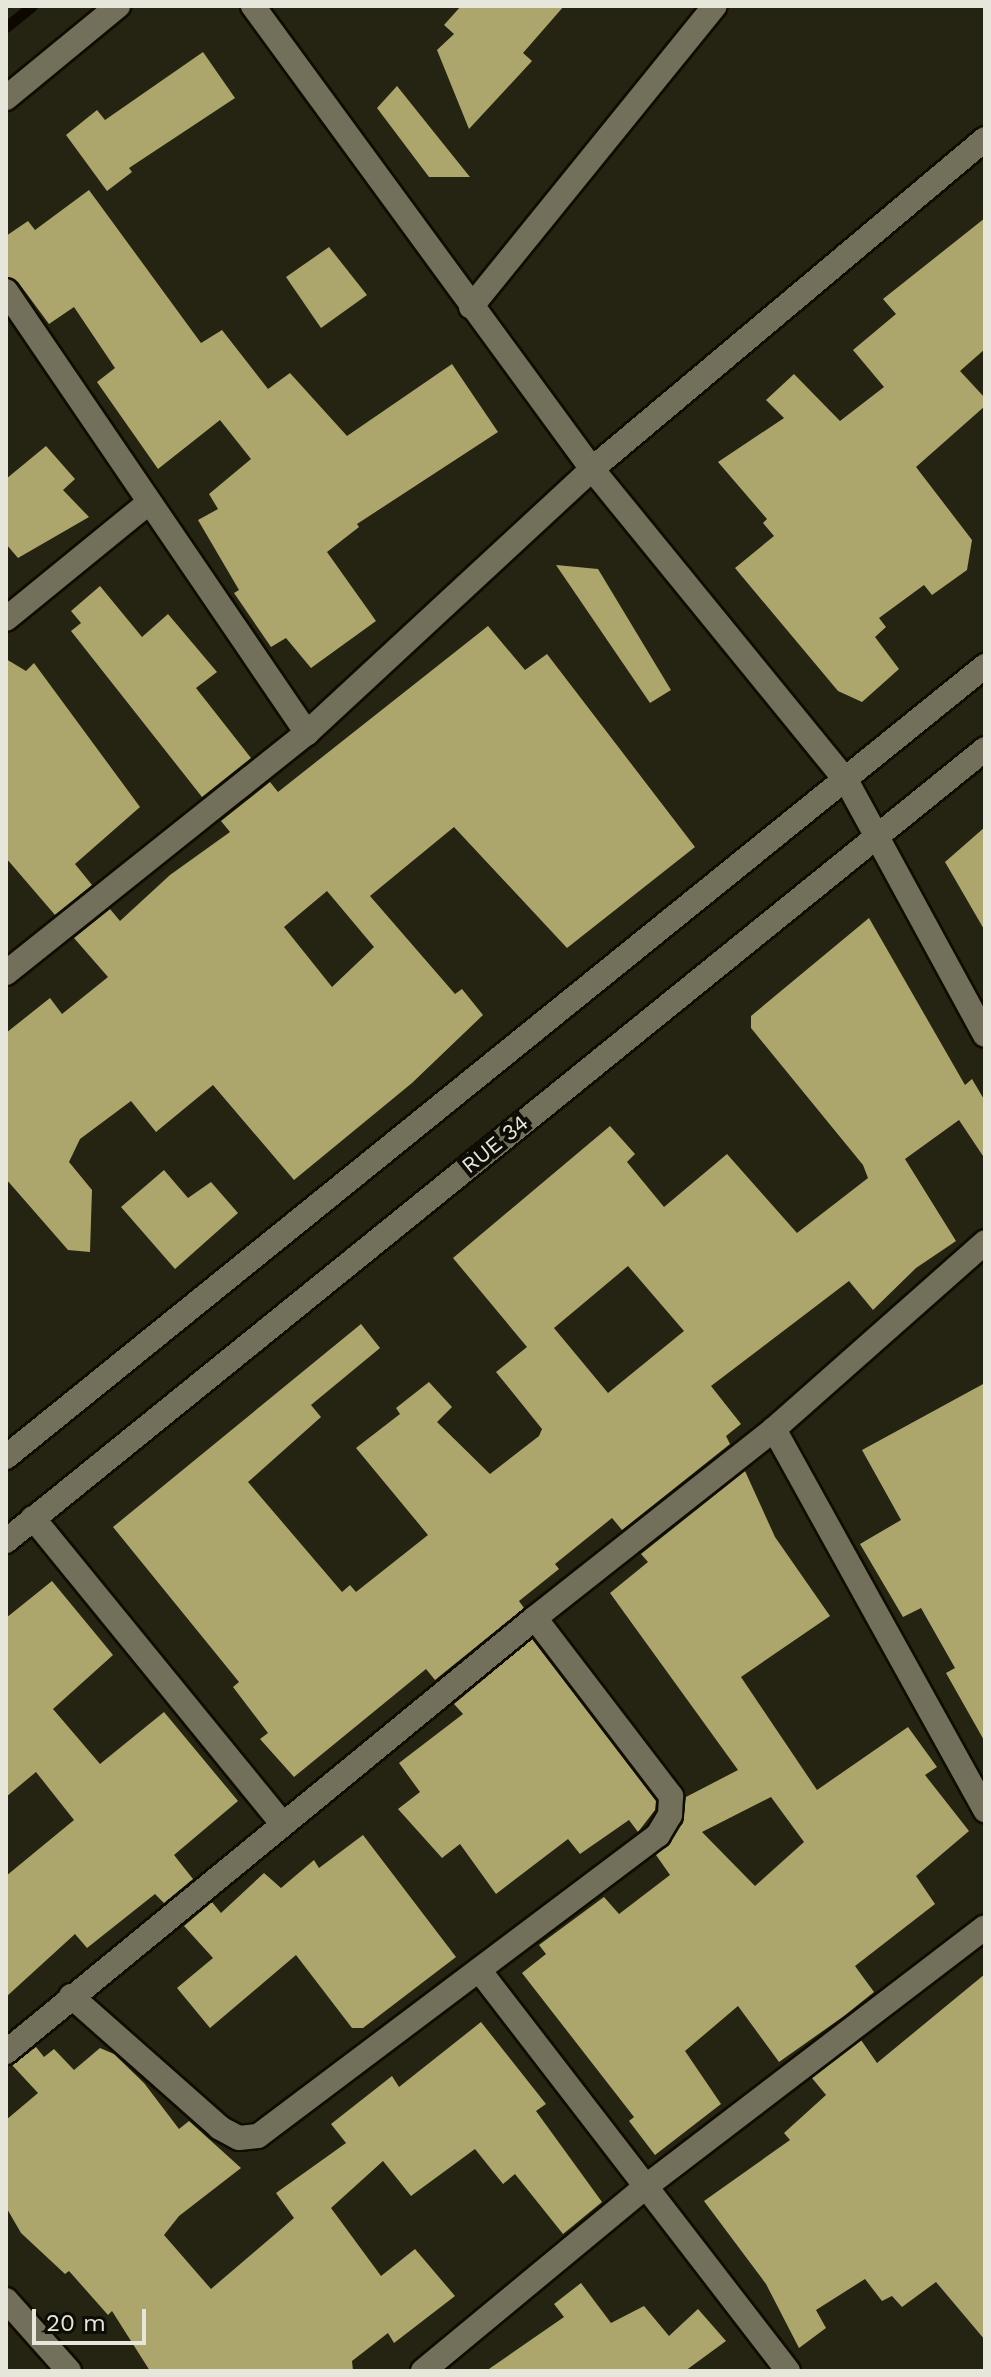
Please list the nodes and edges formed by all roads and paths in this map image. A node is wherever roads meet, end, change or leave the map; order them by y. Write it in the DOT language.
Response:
graph roads {
  1 [pos="118,6"];
  2 [pos="253,6"];
  3 [pos="715,6"];
  4 [pos="6,98"];
  5 [pos="985,139"];
  6 [pos="6,291"];
  7 [pos="471,307"];
  8 [pos="592,469"];
  9 [pos="147,504"];
  10 [pos="6,619"];
  11 [pos="985,666"];
  12 [pos="307,733"];
  13 [pos="985,749"];
  14 [pos="846,780"];
  15 [pos="877,837"];
  16 [pos="6,973"];
  17 [pos="985,1035"];
  18 [pos="985,1242"];
  19 [pos="774,1429"];
  20 [pos="10,1445"];
  21 [pos="33,1518"];
  22 [pos="6,1541"];
  23 [pos="535,1618"];
  24 [pos="985,1810"];
  25 [pos="282,1823"];
  26 [pos="985,1927"];
  27 [pos="479,1970"];
  28 [pos="71,1996"];
  29 [pos="6,2052"];
  30 [pos="644,2188"];
  31 [pos="6,2300"];
  32 [pos="69,2371"];
  33 [pos="423,2371"];
  34 [pos="788,2371"];
  1 -- 4 [label="street"];
  2 -- 7 [label="street"];
  3 -- 7 [label="street"];
  5 -- 8 [label="street"];
  6 -- 9 [label="street"];
  7 -- 8 [label="street"];
  8 -- 12 [label="street"];
  8 -- 14 [label="street"];
  9 -- 10 [label="street"];
  9 -- 12 [label="street"];
  11 -- 14 [label="street"];
  12 -- 16 [label="street"];
  13 -- 15 [label="street, RUE 34"];
  14 -- 15 [label="street"];
  14 -- 20 [label="street"];
  15 -- 17 [label="street"];
  15 -- 21 [label="street, RUE 34"];
  18 -- 19 [label="street"];
  19 -- 23 [label="street"];
  19 -- 24 [label="street"];
  21 -- 22 [label="street, RUE 34"];
  21 -- 25 [label="street"];
  23 -- 25 [label="street"];
  23 -- 27 [label="street"];
  25 -- 28 [label="street"];
  26 -- 30 [label="street"];
  27 -- 28 [label="street"];
  27 -- 30 [label="street"];
  28 -- 29 [label="street"];
  30 -- 33 [label="street"];
  30 -- 34 [label="street"];
  31 -- 32 [label="street"];
}
